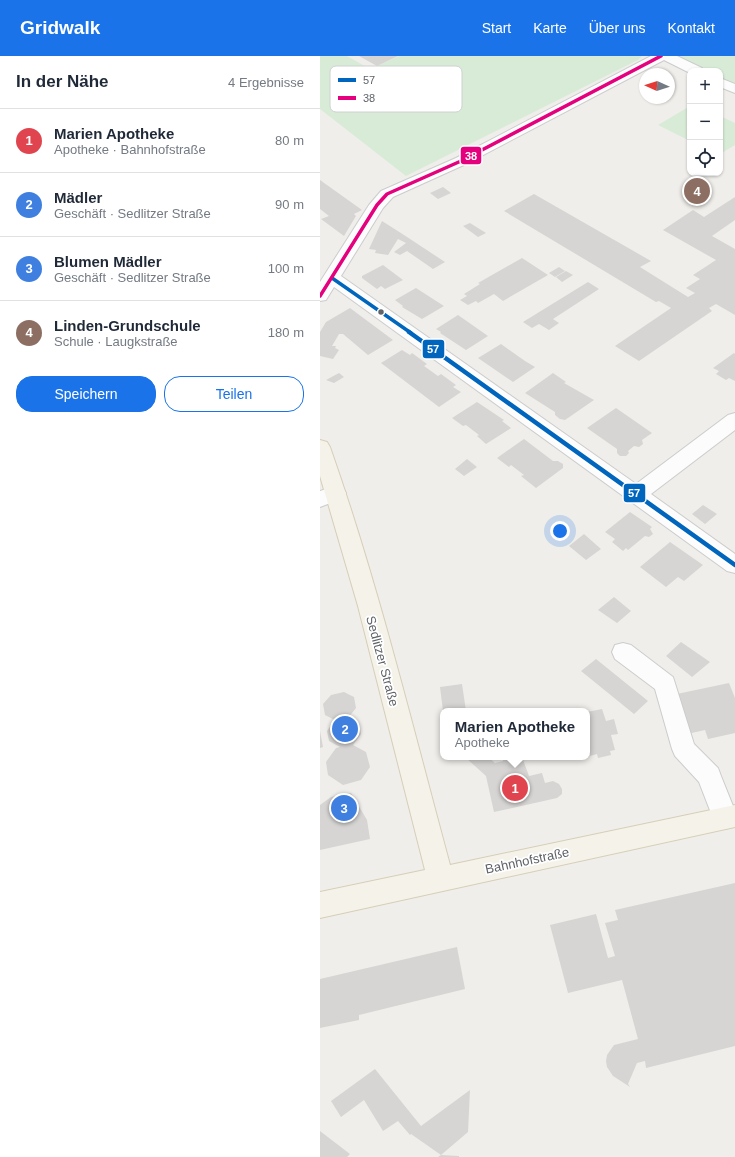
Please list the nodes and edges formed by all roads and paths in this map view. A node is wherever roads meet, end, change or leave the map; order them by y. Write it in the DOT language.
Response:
graph roads {
  1 [pos="661,56"];
  2 [pos="666,56"];
  3 [pos="691,68"];
  4 [pos="723,83"];
  5 [pos="735,89"];
  6 [pos="332,278"];
  7 [pos="320,296"];
  8 [pos="733,425"];
  9 [pos="320,447"];
  10 [pos="637,494"];
  11 [pos="328,496"];
  12 [pos="735,565"];
  13 [pos="624,652"];
  14 [pos="730,817"];
  15 [pos="440,878"];
  16 [pos="320,905"];
  1 -- 6 [label="street"];
  2 -- 3 [label="street"];
  4 -- 5 [label="street"];
  6 -- 7 [label="street"];
  6 -- 10 [label="street"];
  8 -- 10 [label="street"];
  9 -- 11 [label="main road, Sedlitzer Straße"];
  10 -- 12 [label="street"];
  11 -- 15 [label="main road, Sedlitzer Straße"];
  13 -- 14 [label="street"];
  14 -- 15 [label="main road, Bahnhofstraße"];
  15 -- 16 [label="main road, Bahnhofstraße"];
}
